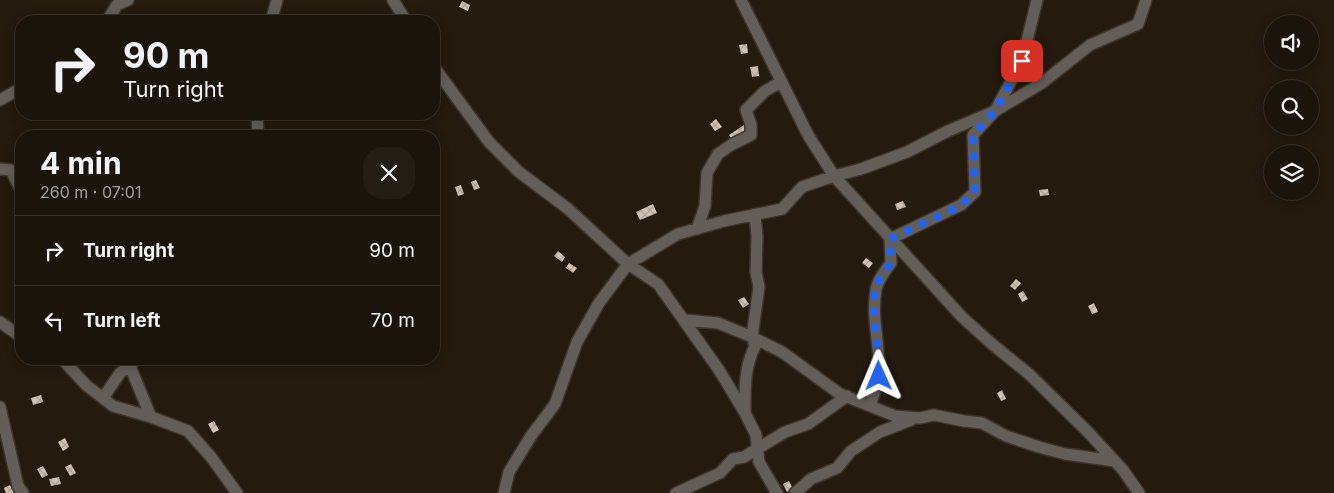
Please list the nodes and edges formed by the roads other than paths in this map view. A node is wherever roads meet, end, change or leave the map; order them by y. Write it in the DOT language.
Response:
graph roads {
  1 [pos="128,0"];
  2 [pos="277,0"];
  3 [pos="393,0"];
  4 [pos="742,0"];
  5 [pos="1037,0"];
  6 [pos="1146,0"];
  7 [pos="111,15"];
  8 [pos="272,15"];
  9 [pos="402,15"];
  10 [pos="440,75"];
  11 [pos="781,82"];
  12 [pos="15,91"];
  13 [pos="0,100"];
  14 [pos="995,111"];
  15 [pos="0,169"];
  16 [pos="834,176"];
  17 [pos="15,178"];
  18 [pos="755,215"];
  19 [pos="697,229"];
  20 [pos="890,239"];
  21 [pos="628,264"];
  22 [pos="685,320"];
  23 [pos="0,322"];
  24 [pos="15,333"];
  25 [pos="752,337"];
  26 [pos="68,365"];
  27 [pos="127,365"];
  28 [pos="132,365"];
  29 [pos="847,396"];
  30 [pos="103,398"];
  31 [pos="870,406"];
  32 [pos="0,407"];
  33 [pos="745,412"];
  34 [pos="152,417"];
  35 [pos="920,418"];
  36 [pos="4,448"];
  37 [pos="758,448"];
  38 [pos="1115,461"];
  39 [pos="23,493"];
  40 [pos="238,493"];
  41 [pos="504,493"];
  42 [pos="676,493"];
  43 [pos="777,493"];
  44 [pos="795,493"];
  45 [pos="1139,493"];
  1 -- 7 [label="street"];
  2 -- 8 [label="street"];
  3 -- 9 [label="street"];
  4 -- 11 [label="street"];
  5 -- 14 [label="street"];
  6 -- 14 [label="street"];
  10 -- 21 [label="street"];
  11 -- 16 [label="street"];
  11 -- 19 [label="street"];
  12 -- 13 [label="street"];
  14 -- 16 [label="street"];
  14 -- 20 [label="street"];
  15 -- 17 [label="street"];
  16 -- 18 [label="street"];
  16 -- 20 [label="street"];
  18 -- 19 [label="street"];
  18 -- 25 [label="street"];
  19 -- 21 [label="street"];
  20 -- 31 [label="street"];
  20 -- 38 [label="street"];
  21 -- 22 [label="street"];
  21 -- 41 [label="street"];
  22 -- 25 [label="street"];
  22 -- 33 [label="street"];
  23 -- 24 [label="street"];
  25 -- 29 [label="street"];
  25 -- 33 [label="street"];
  26 -- 30 [label="street"];
  27 -- 30 [label="street"];
  28 -- 34 [label="street"];
  29 -- 31 [label="street"];
  29 -- 37 [label="street"];
  30 -- 34 [label="street"];
  31 -- 35 [label="street"];
  32 -- 36 [label="street"];
  33 -- 37 [label="street"];
  34 -- 40 [label="street"];
  35 -- 38 [label="street"];
  35 -- 44 [label="street"];
  36 -- 39 [label="street"];
  37 -- 42 [label="street"];
  37 -- 43 [label="street"];
  38 -- 45 [label="street"];
}
